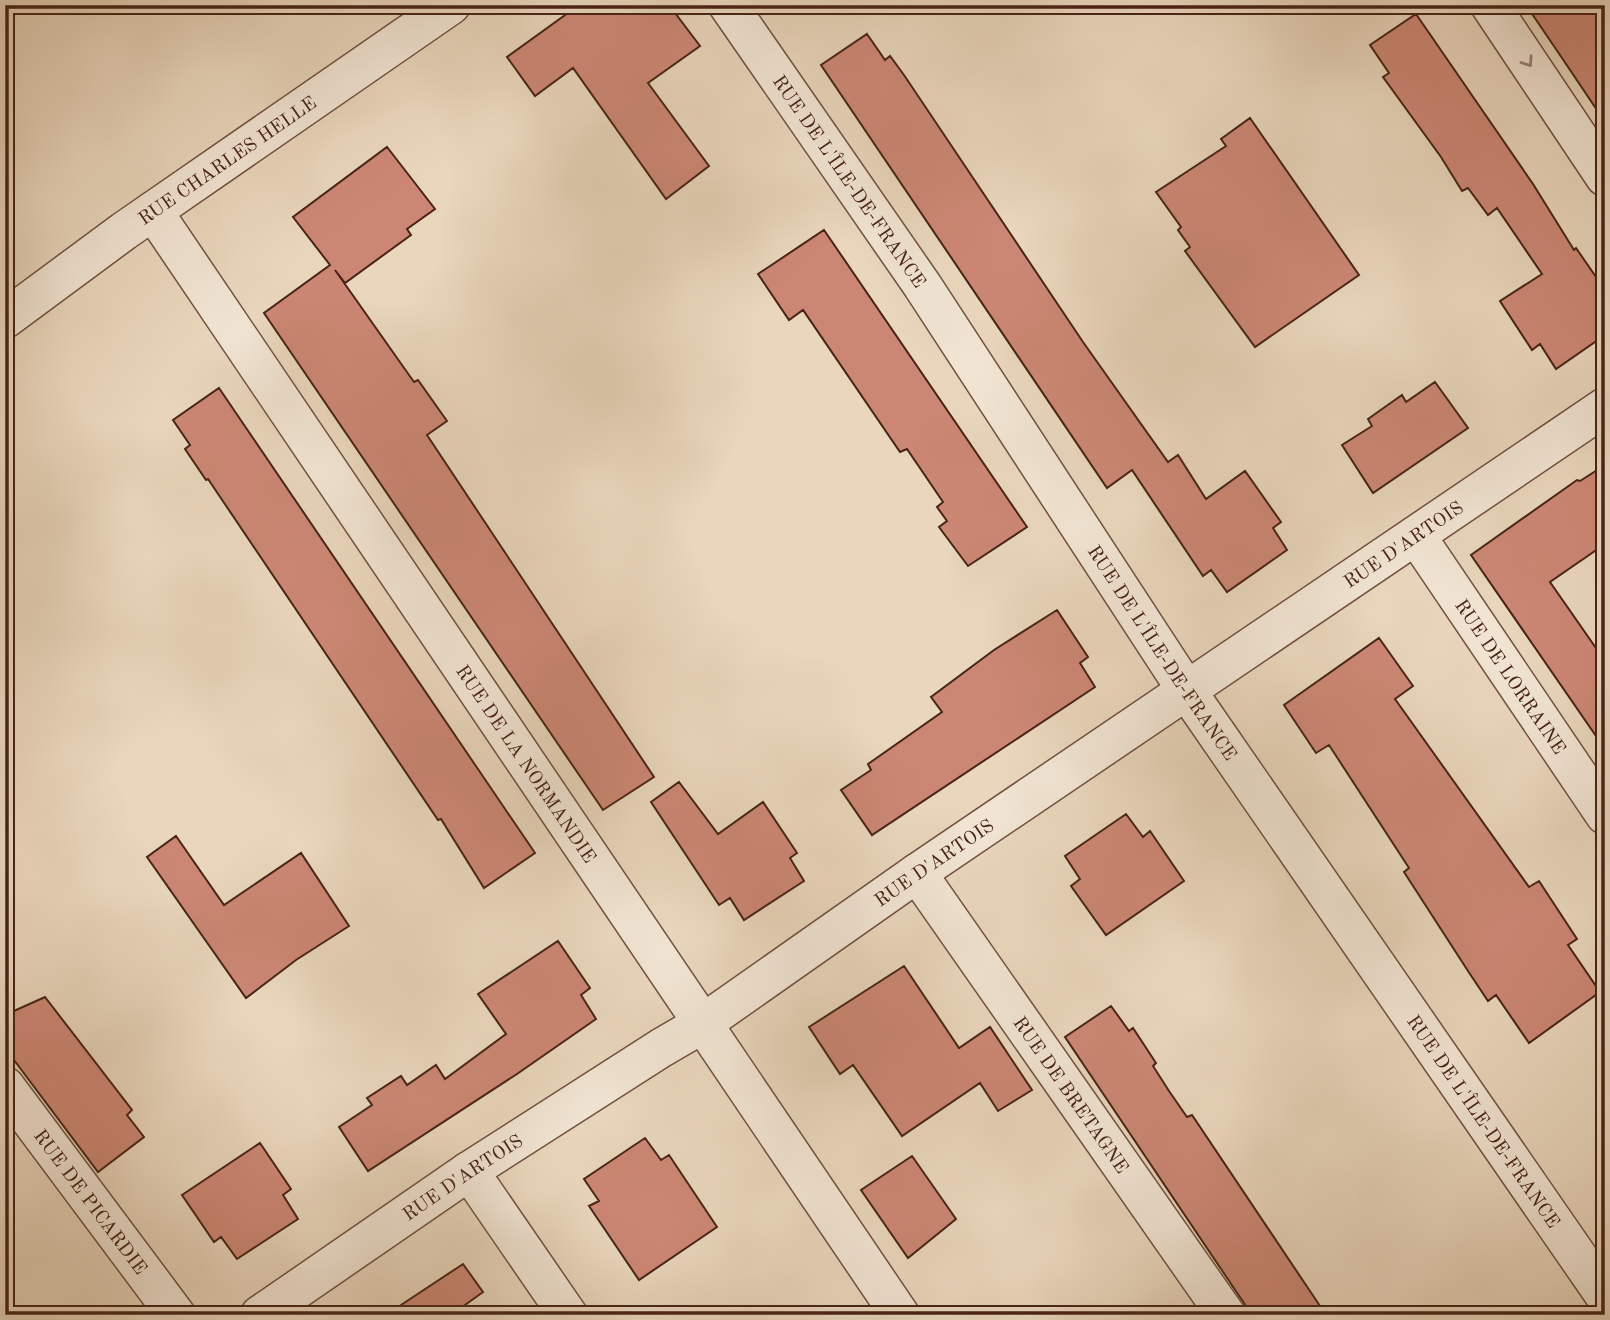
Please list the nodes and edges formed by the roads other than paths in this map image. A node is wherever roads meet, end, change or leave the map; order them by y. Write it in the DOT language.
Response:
graph roads {
  1 [pos="451,5"];
  2 [pos="728,5"];
  3 [pos="1490,5"];
  4 [pos="1605,177"];
  5 [pos="153,211"];
  6 [pos="5,319"];
  7 [pos="1605,407"];
  8 [pos="1417,537"];
  9 [pos="1187,691"];
  10 [pos="1605,815"];
  11 [pos="917,873"];
  12 [pos="702,1024"];
  13 [pos="5,1086"];
  14 [pos="469,1171"];
  15 [pos="1605,1296"];
  16 [pos="176,1315"];
  17 [pos="260,1315"];
  18 [pos="568,1315"];
  19 [pos="900,1315"];
  20 [pos="1226,1315"];
  1 -- 5 [label="street, RUE CHARLES HELLE"];
  2 -- 9 [label="street, RUE DE L'ÎLE-DE-FRANCE"];
  3 -- 4 [label="street, one-way"];
  5 -- 6 [label="street, RUE CHARLES HELLE"];
  5 -- 12 [label="street, RUE DE LA NORMANDIE"];
  7 -- 8 [label="street, RUE D'ARTOIS"];
  8 -- 9 [label="street, RUE D'ARTOIS"];
  8 -- 10 [label="street, RUE DE LORRAINE"];
  9 -- 11 [label="street, RUE D'ARTOIS"];
  9 -- 15 [label="street, RUE DE L'ÎLE-DE-FRANCE"];
  11 -- 12 [label="street, RUE D'ARTOIS"];
  11 -- 20 [label="street, RUE DE BRETAGNE"];
  12 -- 14 [label="street, RUE D'ARTOIS"];
  12 -- 19 [label="street, RUE DE LA NORMANDIE"];
  13 -- 16 [label="street, RUE DE PICARDIE"];
  14 -- 17 [label="street, RUE D'ARTOIS"];
  14 -- 18 [label="street"];
}
